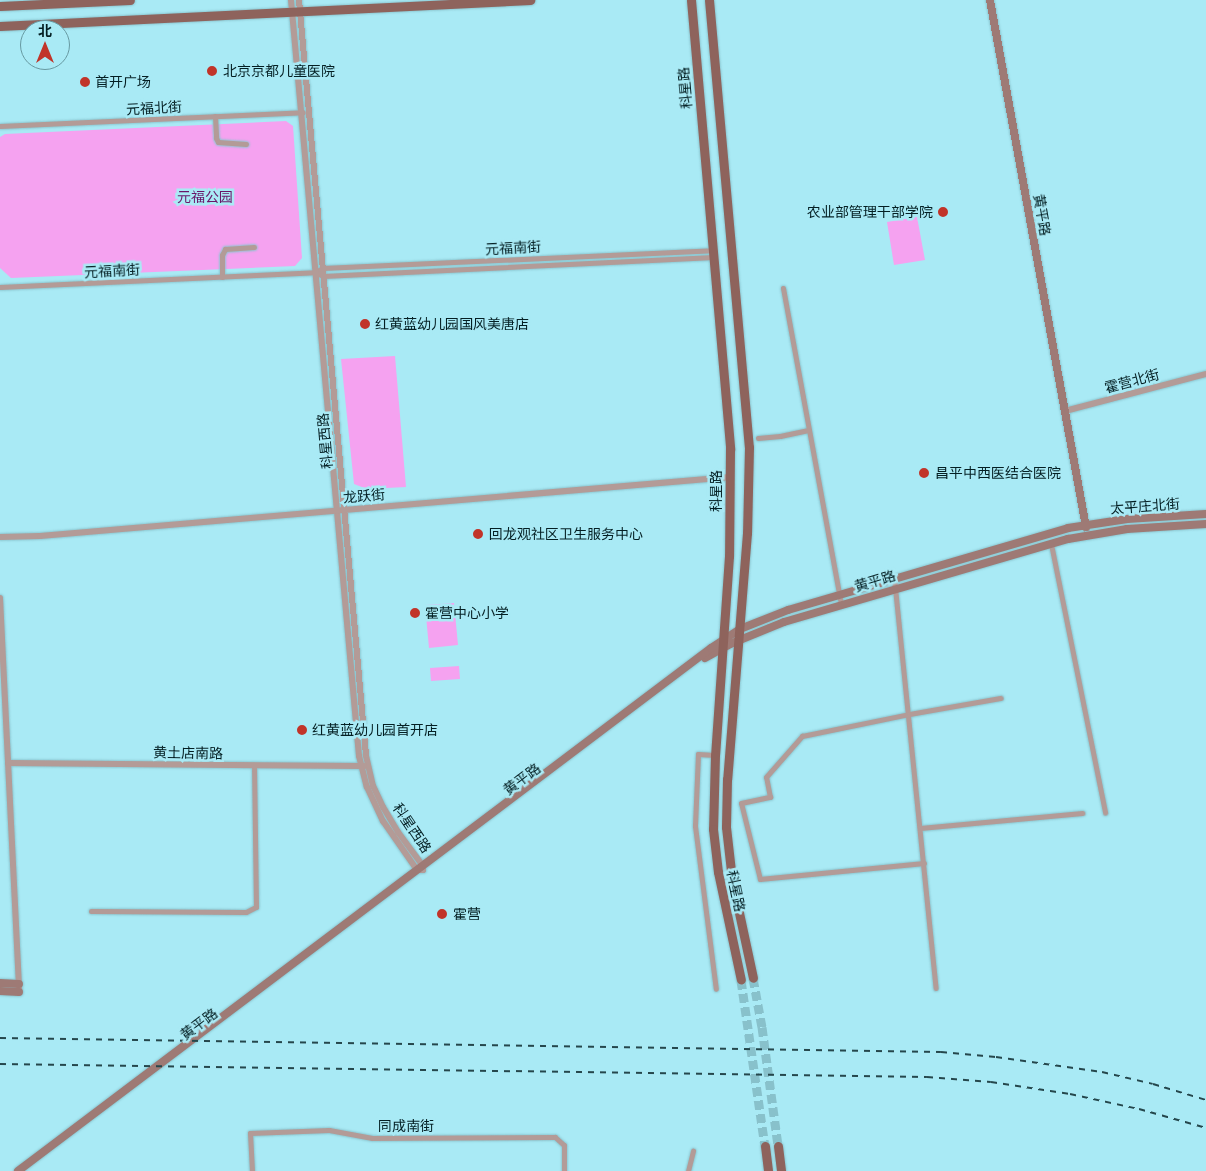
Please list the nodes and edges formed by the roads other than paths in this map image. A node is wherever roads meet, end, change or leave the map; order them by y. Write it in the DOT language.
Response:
graph roads {
  1 [pos="130,0"];
  2 [pos="291,0"];
  3 [pos="299,0"];
  4 [pos="530,0"];
  5 [pos="691,0"];
  6 [pos="709,0"];
  7 [pos="990,0"];
  8 [pos="94,1"];
  9 [pos="0,6"];
  10 [pos="296,11"];
  11 [pos="0,26"];
  12 [pos="301,112"];
  13 [pos="309,112"];
  14 [pos="215,116"];
  15 [pos="0,126"];
  16 [pos="246,144"];
  17 [pos="254,247"];
  18 [pos="714,254"];
  19 [pos="323,268"];
  20 [pos="316,272"];
  21 [pos="323,276"];
  22 [pos="222,277"];
  23 [pos="0,287"];
  24 [pos="783,288"];
  25 [pos="1206,374"];
  26 [pos="1065,411"];
  27 [pos="808,430"];
  28 [pos="758,438"];
  29 [pos="730,477"];
  30 [pos="340,510"];
  31 [pos="1206,514"];
  32 [pos="1086,524"];
  33 [pos="1206,524"];
  34 [pos="1088,534"];
  35 [pos="0,537"];
  36 [pos="1051,544"];
  37 [pos="894,578"];
  38 [pos="896,588"];
  39 [pos="839,595"];
  40 [pos="0,598"];
  41 [pos="841,605"];
  42 [pos="740,629"];
  43 [pos="739,640"];
  44 [pos="723,644"];
  45 [pos="1001,698"];
  46 [pos="908,714"];
  47 [pos="715,755"];
  48 [pos="8,763"];
  49 [pos="254,766"];
  50 [pos="364,766"];
  51 [pos="1082,813"];
  52 [pos="1105,813"];
  53 [pos="920,828"];
  54 [pos="924,863"];
  55 [pos="421,869"];
  56 [pos="91,911"];
  57 [pos="753,978"];
  58 [pos="741,980"];
  59 [pos="0,983"];
  60 [pos="19,988"];
  61 [pos="936,988"];
  62 [pos="716,989"];
  63 [pos="0,991"];
  64 [pos="765,1146"];
  65 [pos="778,1146"];
  66 [pos="693,1151"];
  67 [pos="18,1171"];
  68 [pos="26,1171"];
  69 [pos="252,1171"];
  70 [pos="564,1171"];
  71 [pos="688,1171"];
  72 [pos="768,1171"];
  73 [pos="781,1171"];
  1 -- 8 [label="main road"];
  2 -- 10 [label="street, 科星西路"];
  3 -- 10 [label="street, 科星西路"];
  4 -- 10 [label="main road"];
  5 -- 18 [label="main road, 科星路"];
  6 -- 42 [label="main road, 科星路"];
  7 -- 26 [label="main road, 黄平路"];
  8 -- 9 [label="main road"];
  10 -- 11 [label="main road"];
  10 -- 12 [label="street, 科星西路"];
  10 -- 13 [label="street, 科星西路"];
  12 -- 13 [label="street, 元福北街"];
  12 -- 14 [label="street, 元福北街"];
  12 -- 20 [label="street, 科星西路"];
  13 -- 19 [label="street, 科星西路"];
  14 -- 15 [label="street, 元福北街"];
  14 -- 16 [label="street"];
  17 -- 22 [label="street"];
  18 -- 19 [label="street, 元福南街"];
  18 -- 21 [label="street, 元福南街"];
  18 -- 29 [label="main road, 科星路"];
  19 -- 20 [label="street, 元福南街"];
  19 -- 21 [label="street, 科星西路"];
  20 -- 21 [label="street"];
  20 -- 22 [label="street, 元福南街"];
  20 -- 30 [label="street, 科星西路"];
  21 -- 30 [label="street, 科星西路"];
  22 -- 23 [label="street, 元福南街"];
  24 -- 27 [label="street"];
  25 -- 26 [label="street, 霍营北街"];
  26 -- 32 [label="main road, 黄平路"];
  27 -- 28 [label="street"];
  27 -- 39 [label="street"];
  29 -- 30 [label="street, 龙跃街"];
  29 -- 44 [label="main road, 科星路"];
  30 -- 35 [label="street, 龙跃街"];
  30 -- 50 [label="street, 科星西路"];
  31 -- 32 [label="main road, 太平庄北街"];
  32 -- 34 [label="main road, 黄平路"];
  32 -- 37 [label="main road, 黄平路"];
  33 -- 34 [label="main road, 太平庄北街"];
  34 -- 36 [label="main road, 黄平路"];
  36 -- 38 [label="main road, 黄平路"];
  36 -- 52 [label="street"];
  37 -- 38 [label="street"];
  37 -- 39 [label="main road, 黄平路"];
  38 -- 41 [label="main road, 黄平路"];
  38 -- 46 [label="street"];
  39 -- 41 [label="street"];
  39 -- 42 [label="main road, 黄平路"];
  40 -- 48 [label="street"];
  41 -- 43 [label="main road, 黄平路"];
  42 -- 43 [label="main road, 科星路"];
  42 -- 44 [label="main road, 黄平路"];
  43 -- 44 [label="main road, 黄平路"];
  43 -- 57 [label="main road, 科星路"];
  44 -- 47 [label="main road, 科星路"];
  44 -- 55 [label="main road, 黄平路"];
  45 -- 46 [label="street"];
  46 -- 53 [label="street"];
  46 -- 54 [label="street"];
  47 -- 58 [label="main road, 科星路"];
  47 -- 62 [label="street"];
  48 -- 49 [label="street, 黄土店南路"];
  48 -- 60 [label="street"];
  49 -- 50 [label="street, 黄土店南路"];
  49 -- 56 [label="street"];
  50 -- 55 [label="street, 科星西路"];
  51 -- 53 [label="street"];
  53 -- 54 [label="street"];
  54 -- 61 [label="street"];
  55 -- 67 [label="main road, 黄平路"];
  55 -- 68 [label="main road, 黄平路"];
  59 -- 60 [label="main road"];
  60 -- 63 [label="main road"];
  64 -- 72 [label="main road"];
  65 -- 73 [label="main road"];
  66 -- 71 [label="street"];
  69 -- 70 [label="street, 同成南街"];
}
